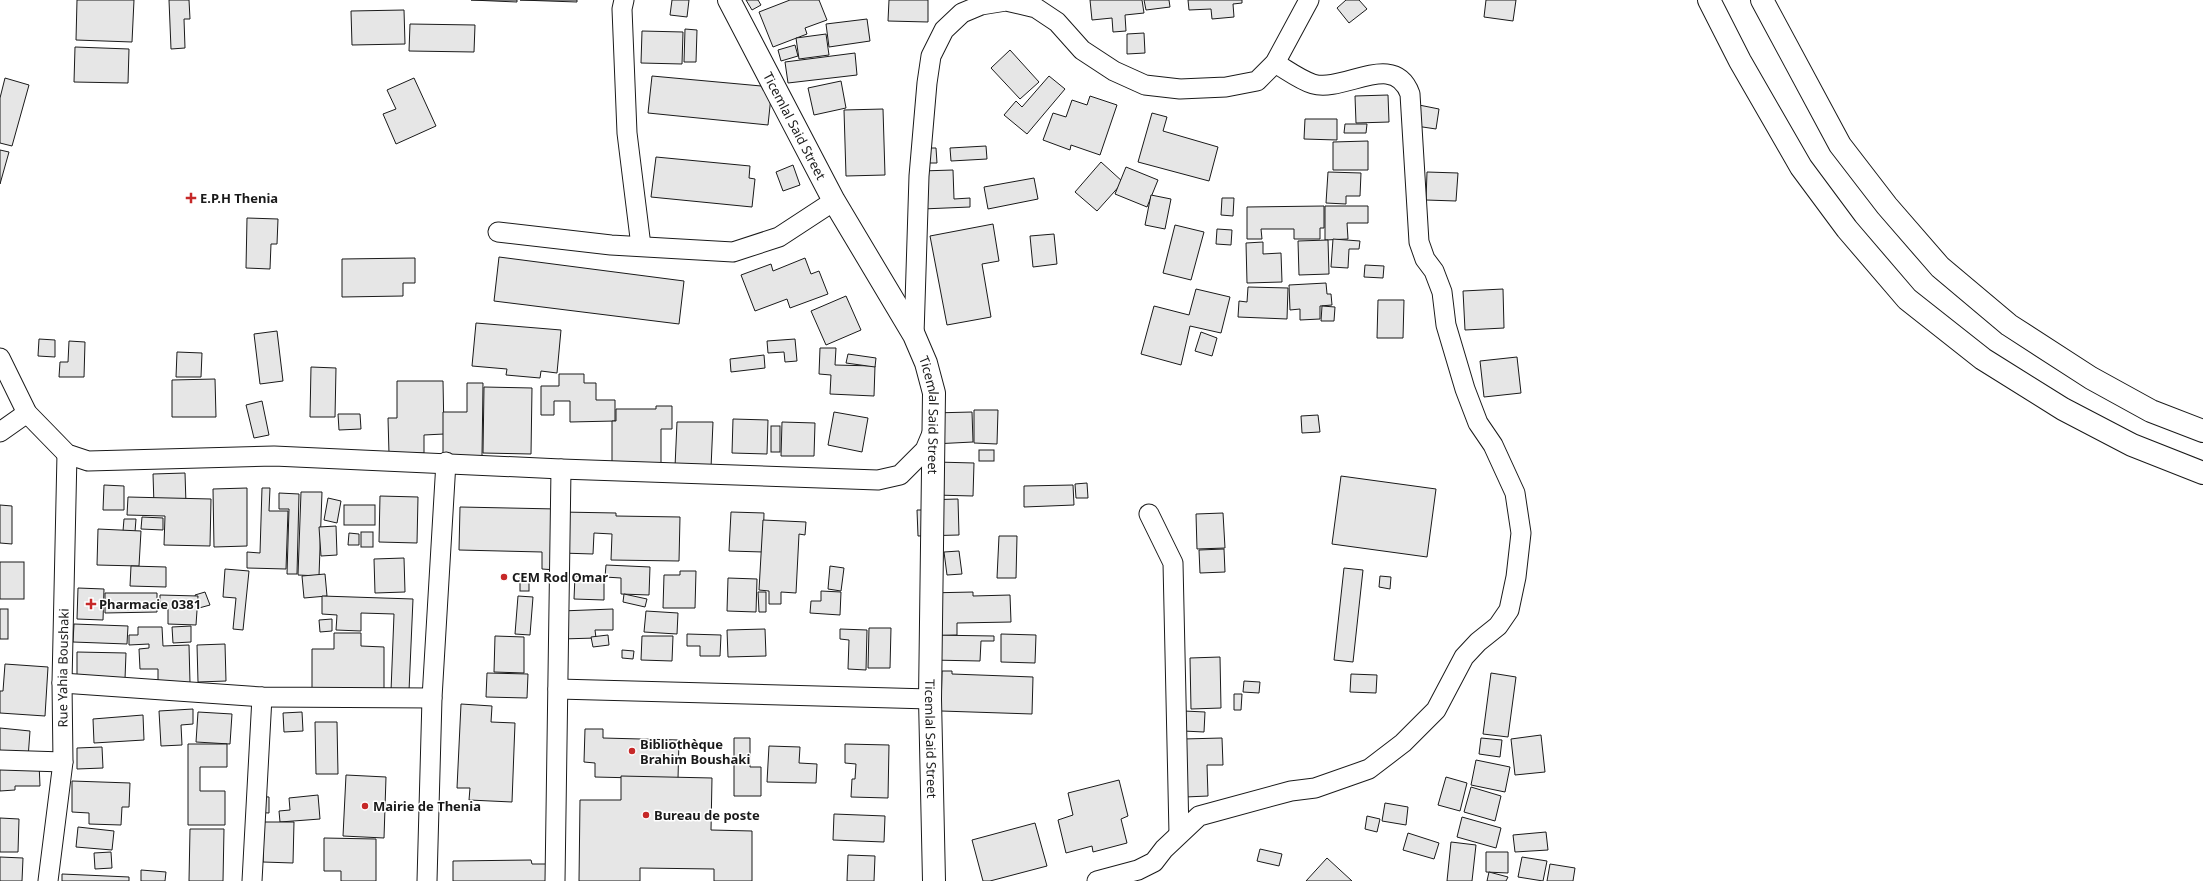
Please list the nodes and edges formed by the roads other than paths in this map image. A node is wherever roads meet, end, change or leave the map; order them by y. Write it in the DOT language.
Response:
graph roads {
  1 [pos="624,0"];
  2 [pos="729,0"];
  3 [pos="1309,0"];
  4 [pos="1709,0"];
  5 [pos="1762,0"];
  6 [pos="1275,63"];
  7 [pos="834,201"];
  8 [pos="498,232"];
  9 [pos="641,246"];
  10 [pos="914,335"];
  11 [pos="0,358"];
  12 [pos="27,413"];
  13 [pos="934,426"];
  14 [pos="2203,431"];
  15 [pos="0,432"];
  16 [pos="67,454"];
  17 [pos="446,462"];
  18 [pos="560,469"];
  19 [pos="2203,473"];
  20 [pos="1149,514"];
  21 [pos="62,683"];
  22 [pos="558,689"];
  23 [pos="262,697"];
  24 [pos="432,698"];
  25 [pos="930,699"];
  26 [pos="0,760"];
  27 [pos="63,762"];
  28 [pos="1179,834"];
  29 [pos="48,881"];
  30 [pos="252,881"];
  31 [pos="427,881"];
  32 [pos="555,881"];
  33 [pos="934,881"];
  34 [pos="1097,881"];
  1 -- 9 [label="street"];
  2 -- 7 [label="main road, Ticemlal Said Street"];
  3 -- 6 [label="street"];
  4 -- 19 [label="main road"];
  5 -- 14 [label="main road"];
  6 -- 10 [label="street"];
  6 -- 28 [label="street"];
  7 -- 9 [label="street"];
  7 -- 10 [label="main road, Ticemlal Said Street"];
  8 -- 9 [label="street"];
  10 -- 13 [label="main road, Ticemlal Said Street"];
  11 -- 12 [label="street"];
  12 -- 15 [label="street"];
  12 -- 16 [label="street"];
  13 -- 18 [label="street"];
  13 -- 25 [label="main road, Ticemlal Said Street"];
  16 -- 17 [label="street"];
  16 -- 21 [label="street, Rue Yahia Boushaki"];
  17 -- 18 [label="street"];
  17 -- 24 [label="street"];
  18 -- 22 [label="street"];
  20 -- 28 [label="street"];
  21 -- 23 [label="street"];
  21 -- 27 [label="street, Rue Yahia Boushaki"];
  22 -- 25 [label="street"];
  22 -- 32 [label="street"];
  23 -- 24 [label="street"];
  23 -- 30 [label="street"];
  24 -- 31 [label="street"];
  25 -- 33 [label="main road, Ticemlal Said Street"];
  26 -- 27 [label="street"];
  27 -- 29 [label="street, Rue Yahia Boushaki"];
  28 -- 34 [label="street"];
}
